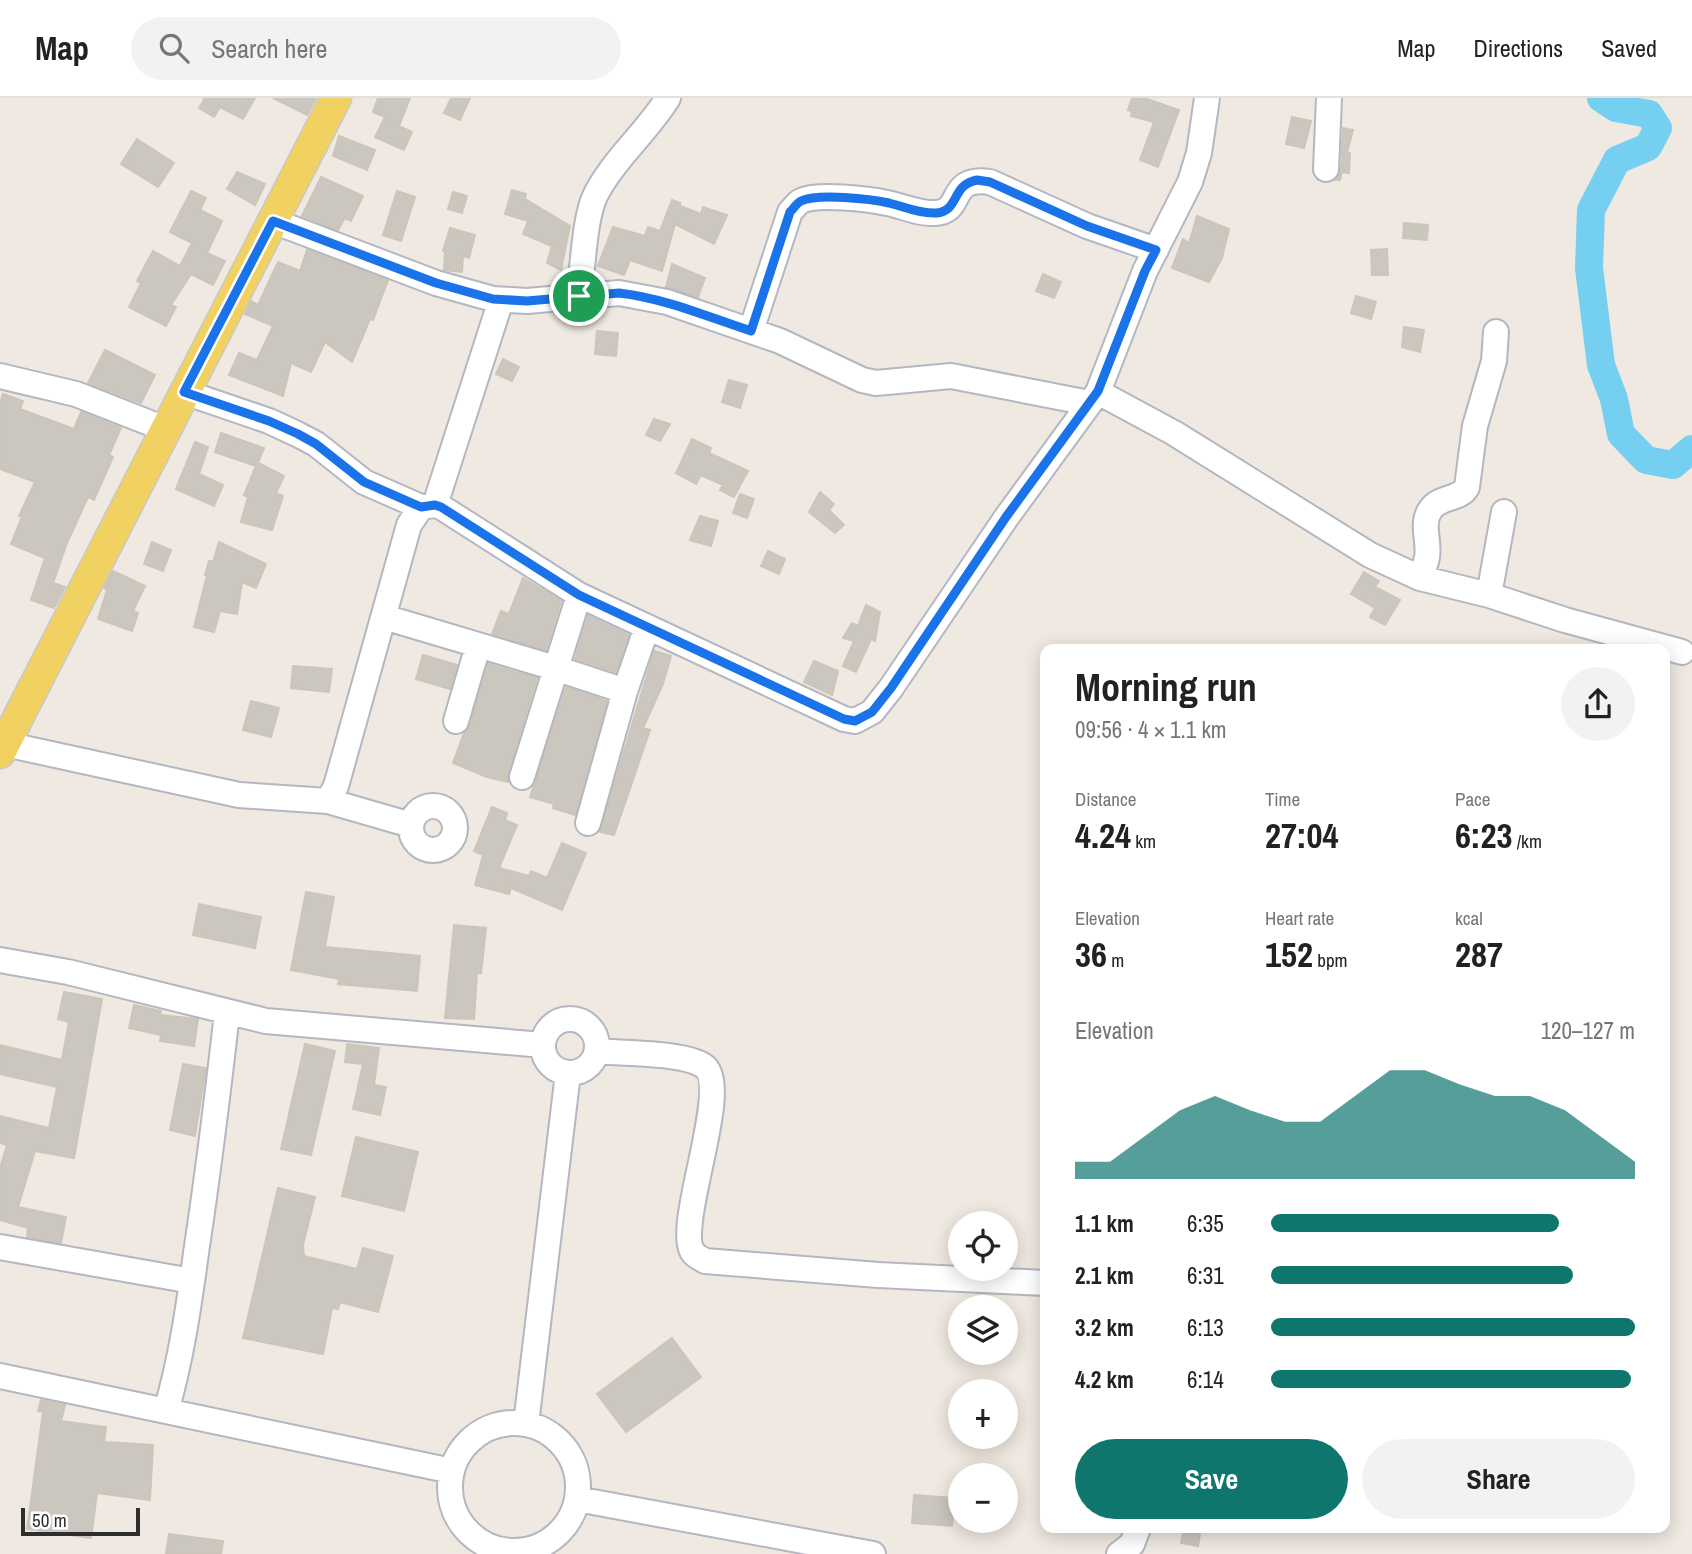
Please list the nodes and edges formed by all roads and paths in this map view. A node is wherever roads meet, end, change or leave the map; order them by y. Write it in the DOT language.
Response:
graph roads {
  1 [pos="336,98"];
  2 [pos="668,98"];
  3 [pos="1207,98"];
  4 [pos="1329,98"];
  5 [pos="1326,169"];
  6 [pos="273,221"];
  7 [pos="1156,250"];
  8 [pos="579,296"];
  9 [pos="501,300"];
  10 [pos="751,331"];
  11 [pos="1496,332"];
  12 [pos="0,376"];
  13 [pos="184,392"];
  14 [pos="1093,397"];
  15 [pos="164,429"];
  16 [pos="428,506"];
  17 [pos="1504,512"];
  18 [pos="1420,578"];
  19 [pos="579,595"];
  20 [pos="1489,596"];
  21 [pos="384,617"];
  22 [pos="647,627"];
  23 [pos="1652,644"];
  24 [pos="478,646"];
  25 [pos="1670,649"];
  26 [pos="1682,652"];
  27 [pos="555,668"];
  28 [pos="625,691"];
  29 [pos="456,721"];
  30 [pos="2,748"];
  31 [pos="522,777"];
  32 [pos="328,801"];
  33 [pos="588,823"];
  34 [pos="411,825"];
  35 [pos="0,960"];
  36 [pos="227,1013"];
  37 [pos="543,1045"];
  38 [pos="598,1051"];
  39 [pos="568,1073"];
  40 [pos="0,1247"];
  41 [pos="192,1281"];
  42 [pos="1040,1283"];
  43 [pos="0,1376"];
  44 [pos="166,1411"];
  45 [pos="526,1424"];
  46 [pos="452,1471"];
  47 [pos="577,1499"];
  48 [pos="1136,1533"];
  49 [pos="873,1554"];
  50 [pos="1119,1554"];
  1 -- 6 [label="main road"];
  2 -- 8 [label="street"];
  3 -- 7 [label="street"];
  4 -- 5 [label="street"];
  6 -- 9 [label="street"];
  6 -- 13 [label="main road"];
  7 -- 10 [label="street"];
  7 -- 14 [label="street"];
  8 -- 9 [label="street"];
  8 -- 10 [label="street"];
  9 -- 16 [label="street"];
  10 -- 14 [label="street"];
  11 -- 18 [label="street"];
  12 -- 15 [label="street"];
  13 -- 15 [label="main road"];
  13 -- 16 [label="street"];
  14 -- 18 [label="street"];
  14 -- 22 [label="street"];
  15 -- 30 [label="main road"];
  16 -- 19 [label="street"];
  16 -- 21 [label="street"];
  17 -- 20 [label="street"];
  18 -- 20 [label="street"];
  19 -- 22 [label="street"];
  19 -- 27 [label="street"];
  20 -- 23 [label="street"];
  21 -- 24 [label="street"];
  21 -- 32 [label="street"];
  22 -- 28 [label="street"];
  24 -- 27 [label="street"];
  24 -- 29 [label="street"];
  25 -- 26 [label="street"];
  27 -- 28 [label="street"];
  27 -- 31 [label="street"];
  28 -- 33 [label="street"];
  30 -- 32 [label="street"];
  32 -- 34 [label="street"];
  35 -- 36 [label="street"];
  36 -- 37 [label="street"];
  36 -- 41 [label="street"];
  37 -- 38 [label="street"];
  37 -- 39 [label="street"];
  38 -- 39 [label="street"];
  38 -- 42 [label="street"];
  39 -- 45 [label="street"];
  40 -- 41 [label="street"];
  41 -- 44 [label="street"];
  43 -- 44 [label="street"];
  44 -- 46 [label="street"];
  45 -- 46 [label="street"];
  45 -- 47 [label="street"];
  46 -- 47 [label="street"];
  47 -- 49 [label="street"];
  48 -- 50 [label="street"];
}
